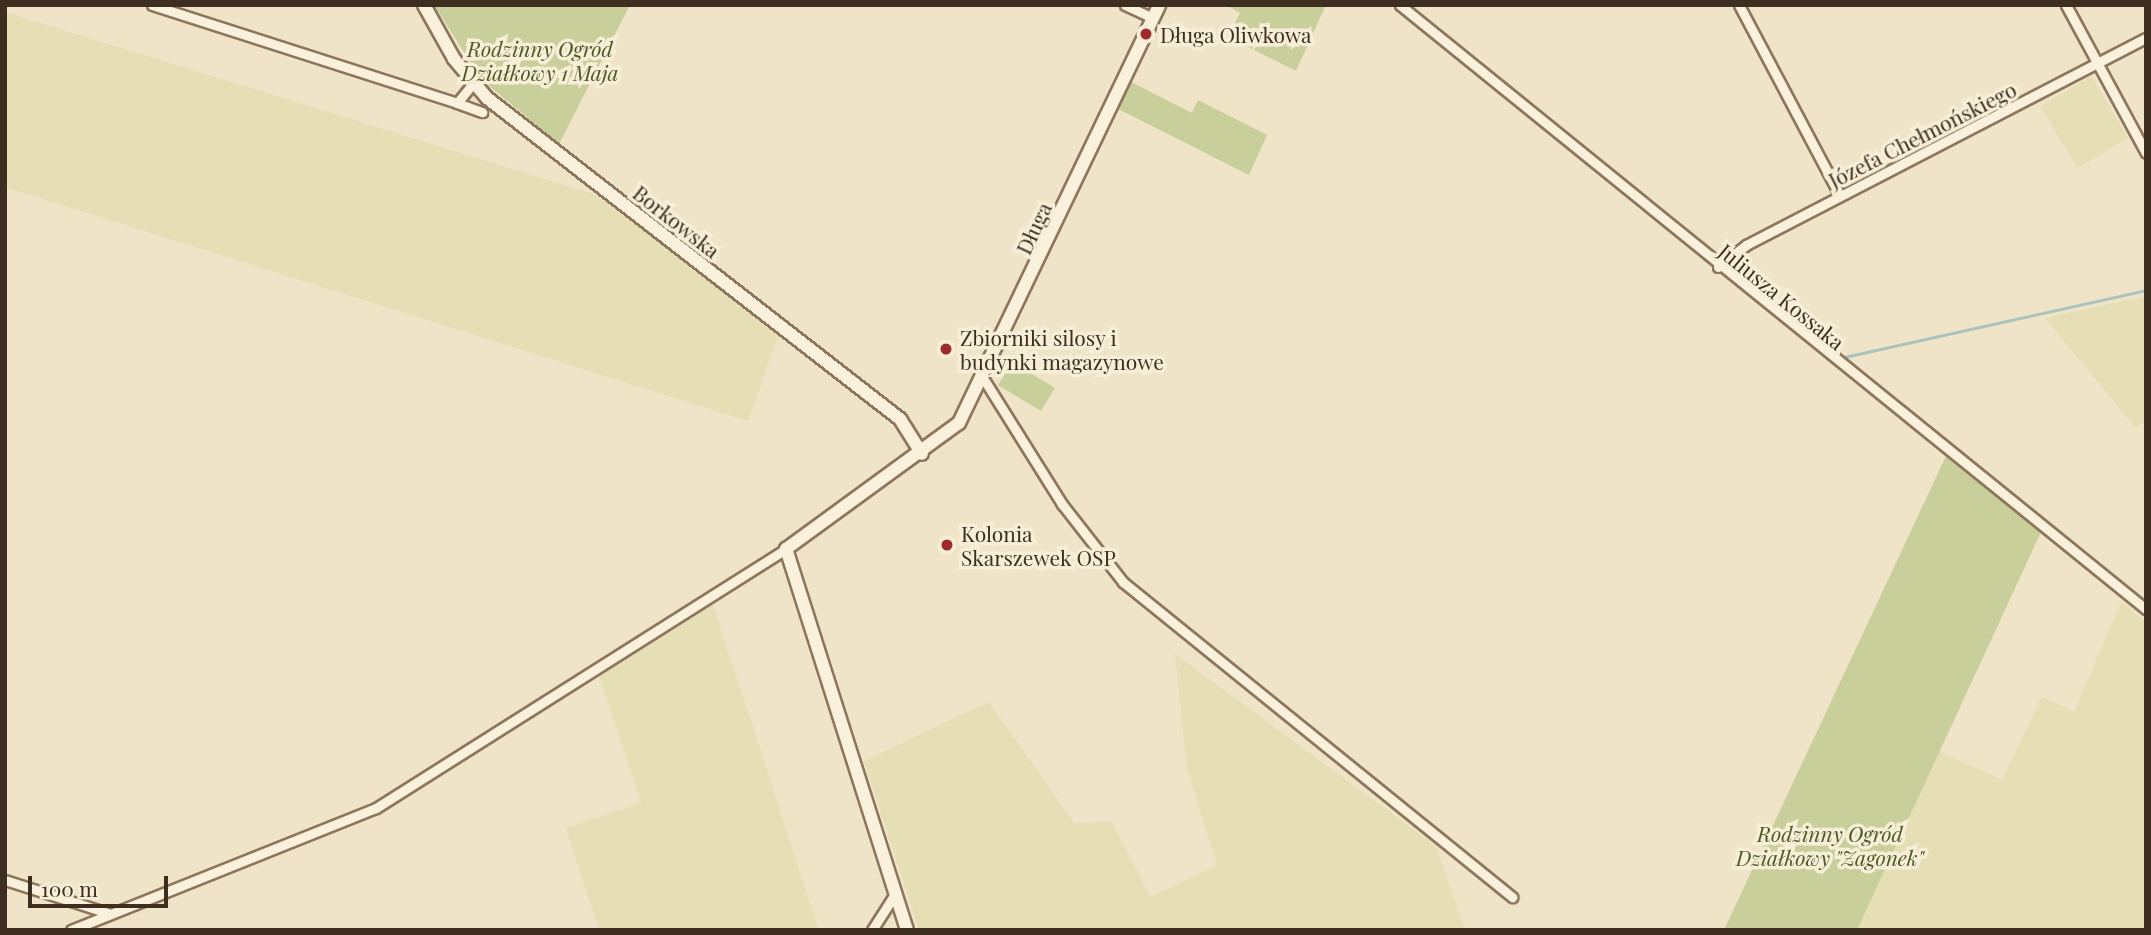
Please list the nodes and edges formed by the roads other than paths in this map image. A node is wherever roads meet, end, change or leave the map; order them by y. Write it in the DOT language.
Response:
graph roads {
  1 [pos="152,5"];
  2 [pos="424,5"];
  3 [pos="1125,5"];
  4 [pos="1159,5"];
  5 [pos="1400,5"];
  6 [pos="1740,5"];
  7 [pos="2066,5"];
  8 [pos="1153,18"];
  9 [pos="2146,38"];
  10 [pos="2098,63"];
  11 [pos="473,83"];
  12 [pos="457,103"];
  13 [pos="482,112"];
  14 [pos="2146,153"];
  15 [pos="1840,196"];
  16 [pos="1718,267"];
  17 [pos="983,378"];
  18 [pos="922,454"];
  19 [pos="786,549"];
  20 [pos="2146,609"];
  21 [pos="5,880"];
  22 [pos="895,894"];
  23 [pos="1512,897"];
  24 [pos="108,913"];
  25 [pos="71,930"];
  26 [pos="872,930"];
  27 [pos="907,930"];
  1 -- 12 [label="street"];
  2 -- 11 [label="street, Borkowska"];
  3 -- 8 [label="street"];
  4 -- 8 [label="street, Długa"];
  5 -- 16 [label="street, Juliusza Kossaka"];
  6 -- 15 [label="street"];
  7 -- 10 [label="street"];
  8 -- 17 [label="street, Długa"];
  9 -- 10 [label="street, Józefa Chełmońskiego"];
  10 -- 14 [label="street"];
  10 -- 15 [label="street, Józefa Chełmońskiego"];
  11 -- 12 [label="street"];
  11 -- 18 [label="street, Borkowska"];
  12 -- 13 [label="street"];
  15 -- 16 [label="street, Józefa Chełmońskiego"];
  16 -- 20 [label="street, Juliusza Kossaka"];
  17 -- 18 [label="street, Długa"];
  17 -- 23 [label="street"];
  18 -- 19 [label="street, Długa"];
  19 -- 22 [label="street"];
  19 -- 24 [label="street"];
  21 -- 24 [label="street"];
  22 -- 26 [label="street"];
  22 -- 27 [label="street"];
  24 -- 25 [label="street"];
}
